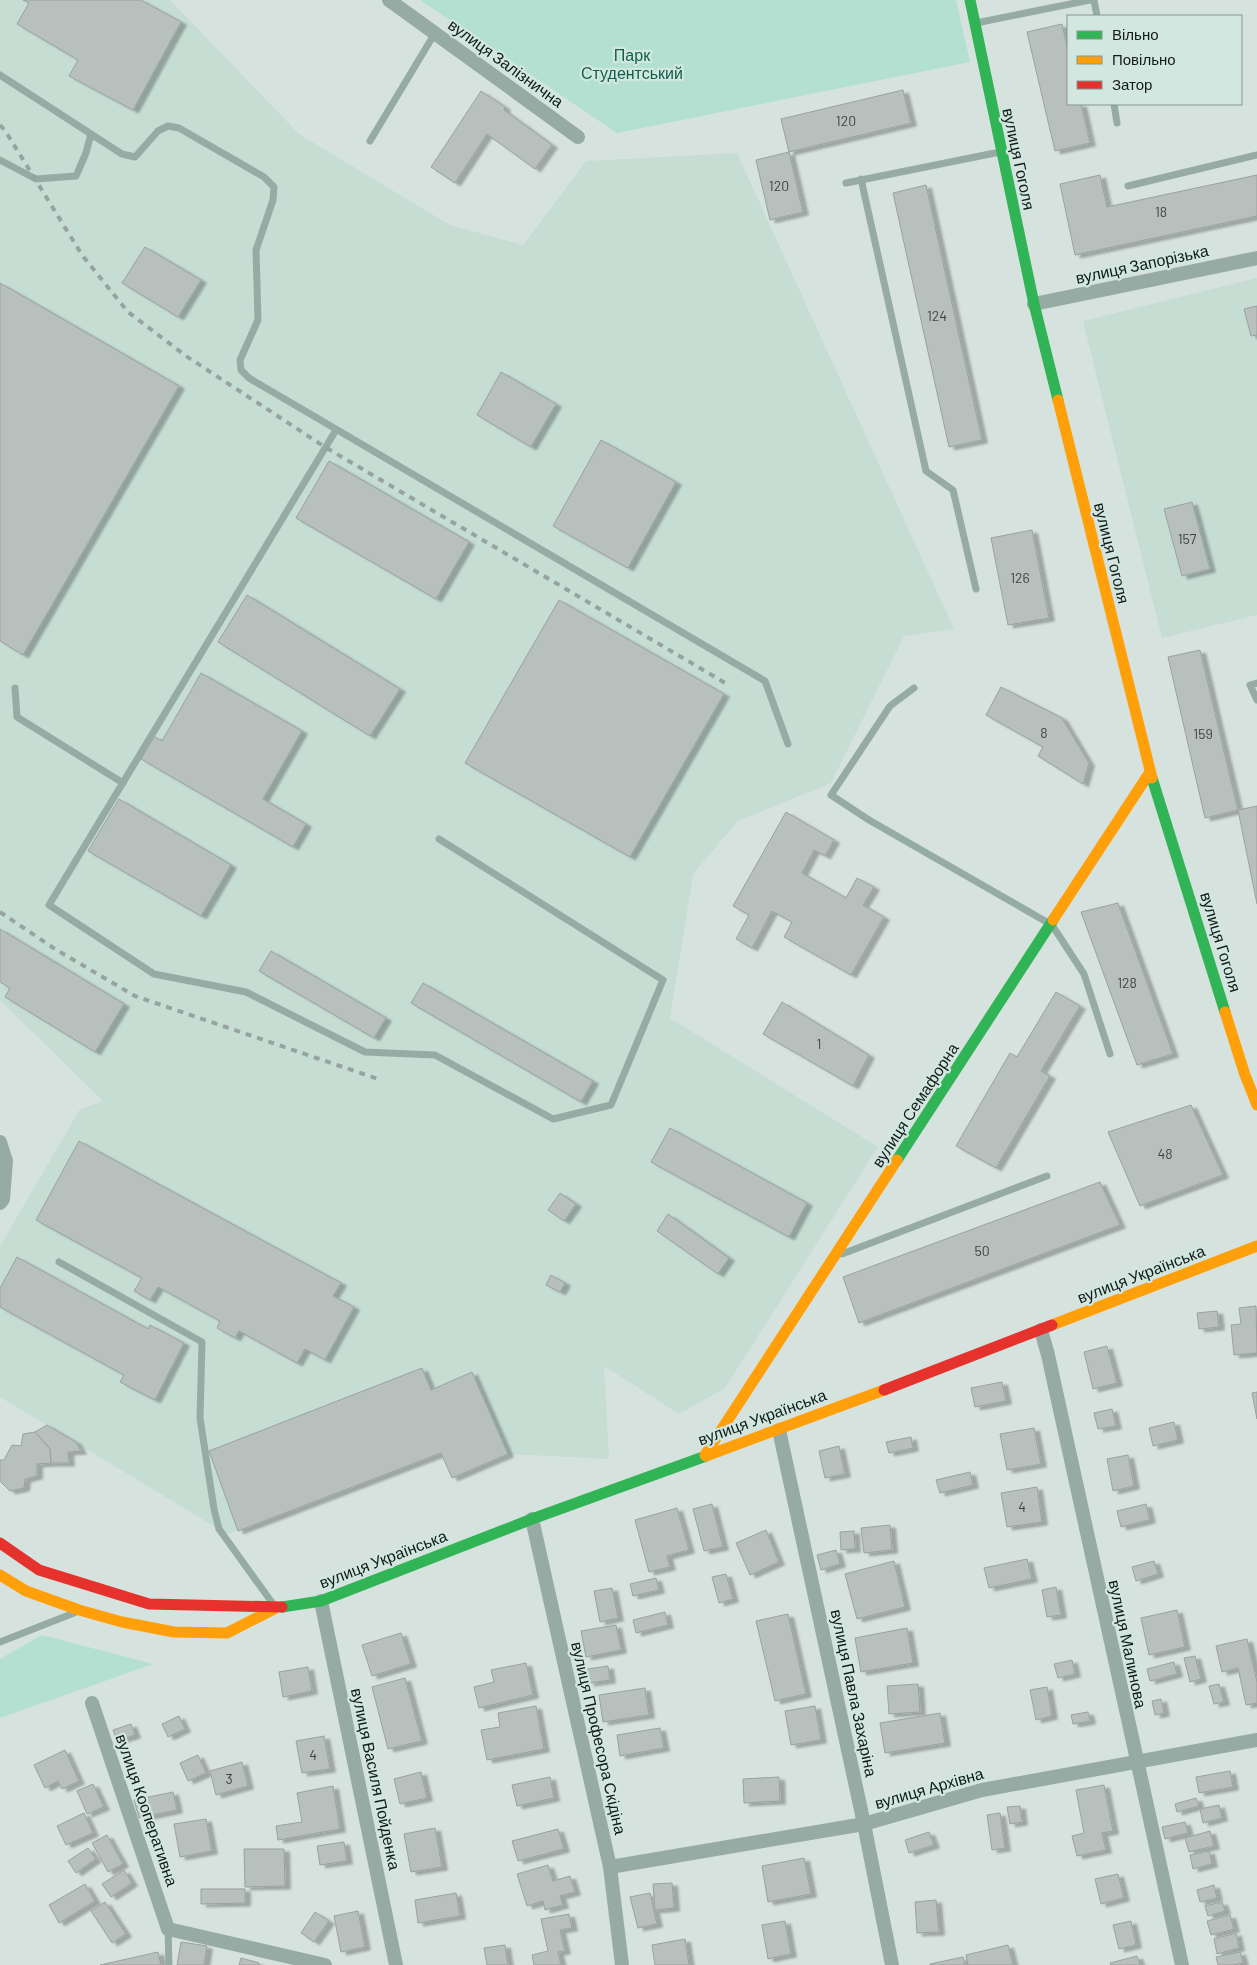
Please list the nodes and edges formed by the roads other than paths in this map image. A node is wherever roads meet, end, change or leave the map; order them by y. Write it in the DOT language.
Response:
graph roads {
  1 [pos="389,0"];
  2 [pos="970,0"];
  3 [pos="1092,0"];
  4 [pos="1097,15"];
  5 [pos="975,24"];
  6 [pos="434,33"];
  7 [pos="0,75"];
  8 [pos="1114,105"];
  9 [pos="1117,123"];
  10 [pos="90,134"];
  11 [pos="578,137"];
  12 [pos="370,141"];
  13 [pos="1001,152"];
  14 [pos="1257,155"];
  15 [pos="0,160"];
  16 [pos="860,179"];
  17 [pos="846,183"];
  18 [pos="1128,186"];
  19 [pos="1257,258"];
  20 [pos="1034,304"];
  21 [pos="336,430"];
  22 [pos="976,588"];
  23 [pos="1257,683"];
  24 [pos="15,688"];
  25 [pos="914,688"];
  26 [pos="1257,700"];
  27 [pos="788,744"];
  28 [pos="1150,772"];
  29 [pos="123,783"];
  30 [pos="439,838"];
  31 [pos="1052,925"];
  32 [pos="1110,1054"];
  33 [pos="1257,1105"];
  34 [pos="0,1142"];
  35 [pos="1047,1176"];
  36 [pos="0,1203"];
  37 [pos="1257,1246"];
  38 [pos="835,1257"];
  39 [pos="59,1262"];
  40 [pos="1041,1330"];
  41 [pos="778,1430"];
  42 [pos="705,1455"];
  43 [pos="532,1520"];
  44 [pos="0,1544"];
  45 [pos="0,1575"];
  46 [pos="321,1601"];
  47 [pos="276,1608"];
  48 [pos="79,1610"];
  49 [pos="0,1642"];
  50 [pos="92,1703"];
  51 [pos="1257,1740"];
  52 [pos="1136,1763"];
  53 [pos="864,1824"];
  54 [pos="610,1866"];
  55 [pos="168,1929"];
  56 [pos="169,1965"];
  57 [pos="325,1965"];
  58 [pos="396,1965"];
  59 [pos="622,1965"];
  60 [pos="892,1965"];
  61 [pos="1182,1965"];
  1 -- 6 [label="street, вулиця Залізнична"];
  2 -- 5 [label="street, вулиця Гоголя"];
  3 -- 4 [label="lane"];
  3 -- 5 [label="lane"];
  5 -- 13 [label="street, вулиця Гоголя"];
  6 -- 11 [label="street, вулиця Залізнична"];
  6 -- 12 [label="lane"];
  7 -- 10 [label="lane"];
  8 -- 9 [label="lane"];
  10 -- 15 [label="lane"];
  10 -- 21 [label="lane"];
  13 -- 16 [label="lane"];
  13 -- 20 [label="street, вулиця Гоголя"];
  14 -- 18 [label="lane"];
  16 -- 17 [label="lane"];
  16 -- 22 [label="lane"];
  19 -- 20 [label="street, вулиця Запорізька"];
  20 -- 28 [label="street, вулиця Гоголя"];
  21 -- 27 [label="lane"];
  21 -- 29 [label="lane"];
  23 -- 26 [label="lane"];
  24 -- 29 [label="lane"];
  25 -- 31 [label="lane"];
  28 -- 31 [label="street, вулиця Семафорна"];
  28 -- 33 [label="street, вулиця Гоголя"];
  29 -- 30 [label="lane"];
  31 -- 32 [label="lane"];
  31 -- 38 [label="street, вулиця Семафорна"];
  34 -- 36 [label="street"];
  35 -- 38 [label="lane"];
  37 -- 40 [label="street, вулиця Українська"];
  38 -- 42 [label="street, вулиця Семафорна"];
  39 -- 47 [label="lane"];
  40 -- 41 [label="street, вулиця Українська"];
  40 -- 52 [label="street, вулиця Малинова"];
  41 -- 42 [label="street, вулиця Українська"];
  41 -- 53 [label="street, вулиця Павла Захаріна"];
  42 -- 43 [label="street, вулиця Українська"];
  43 -- 46 [label="street, вулиця Українська"];
  43 -- 54 [label="street, вулиця Професора Скідіна"];
  44 -- 47 [label="street, вулиця Українська"];
  45 -- 48 [label="street, вулиця Українська"];
  46 -- 47 [label="street, вулиця Українська"];
  46 -- 58 [label="street, вулиця Василя Пойденка"];
  47 -- 48 [label="street, вулиця Українська"];
  48 -- 49 [label="lane"];
  50 -- 55 [label="street, вулиця Кооперативна"];
  51 -- 52 [label="street, вулиця Архівна"];
  52 -- 53 [label="street, вулиця Архівна"];
  52 -- 61 [label="street, вулиця Малинова"];
  53 -- 54 [label="street, вулиця Архівна"];
  53 -- 60 [label="street, вулиця Павла Захаріна"];
  54 -- 59 [label="street, вулиця Професора Скідіна"];
  55 -- 56 [label="lane"];
  55 -- 57 [label="street"];
}
